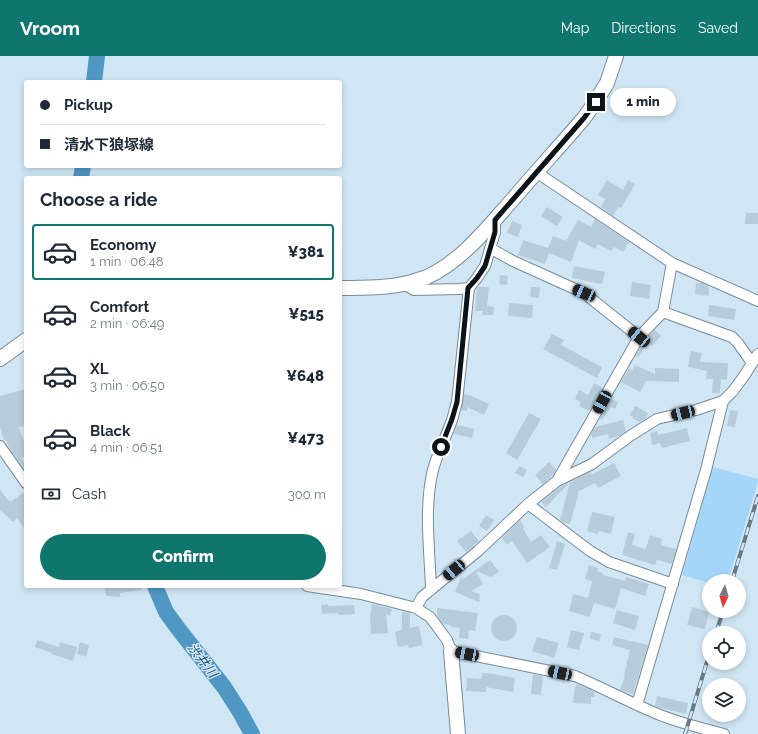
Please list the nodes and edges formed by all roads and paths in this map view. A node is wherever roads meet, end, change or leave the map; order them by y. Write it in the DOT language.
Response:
graph roads {
  1 [pos="616,56"];
  2 [pos="536,172"];
  3 [pos="495,220"];
  4 [pos="490,248"];
  5 [pos="672,263"];
  6 [pos="404,284"];
  7 [pos="342,288"];
  8 [pos="468,288"];
  9 [pos="758,300"];
  10 [pos="663,312"];
  11 [pos="639,337"];
  12 [pos="24,341"];
  13 [pos="758,354"];
  14 [pos="0,358"];
  15 [pos="752,364"];
  16 [pos="724,401"];
  17 [pos="0,446"];
  18 [pos="24,480"];
  19 [pos="558,481"];
  20 [pos="528,504"];
  21 [pos="673,584"];
  22 [pos="320,588"];
  23 [pos="431,590"];
  24 [pos="416,608"];
  25 [pos="451,651"];
  26 [pos="638,705"];
  27 [pos="458,734"];
  28 [pos="724,734"];
  1 -- 2 [label="main road"];
  2 -- 3 [label="main road"];
  2 -- 5 [label="street"];
  3 -- 4 [label="street"];
  3 -- 6 [label="main road"];
  4 -- 8 [label="street"];
  4 -- 11 [label="street"];
  5 -- 9 [label="street"];
  5 -- 10 [label="street"];
  6 -- 7 [label="main road"];
  6 -- 8 [label="street"];
  8 -- 23 [label="street"];
  10 -- 11 [label="street"];
  10 -- 15 [label="street"];
  11 -- 19 [label="street"];
  12 -- 14 [label="main road"];
  13 -- 15 [label="street"];
  15 -- 16 [label="street"];
  16 -- 19 [label="street"];
  16 -- 21 [label="street"];
  17 -- 18 [label="street"];
  19 -- 20 [label="street"];
  20 -- 21 [label="street"];
  20 -- 23 [label="street"];
  21 -- 26 [label="street"];
  22 -- 24 [label="street"];
  23 -- 24 [label="street"];
  24 -- 25 [label="street"];
  25 -- 26 [label="street"];
  25 -- 27 [label="main road"];
  26 -- 28 [label="street"];
}
